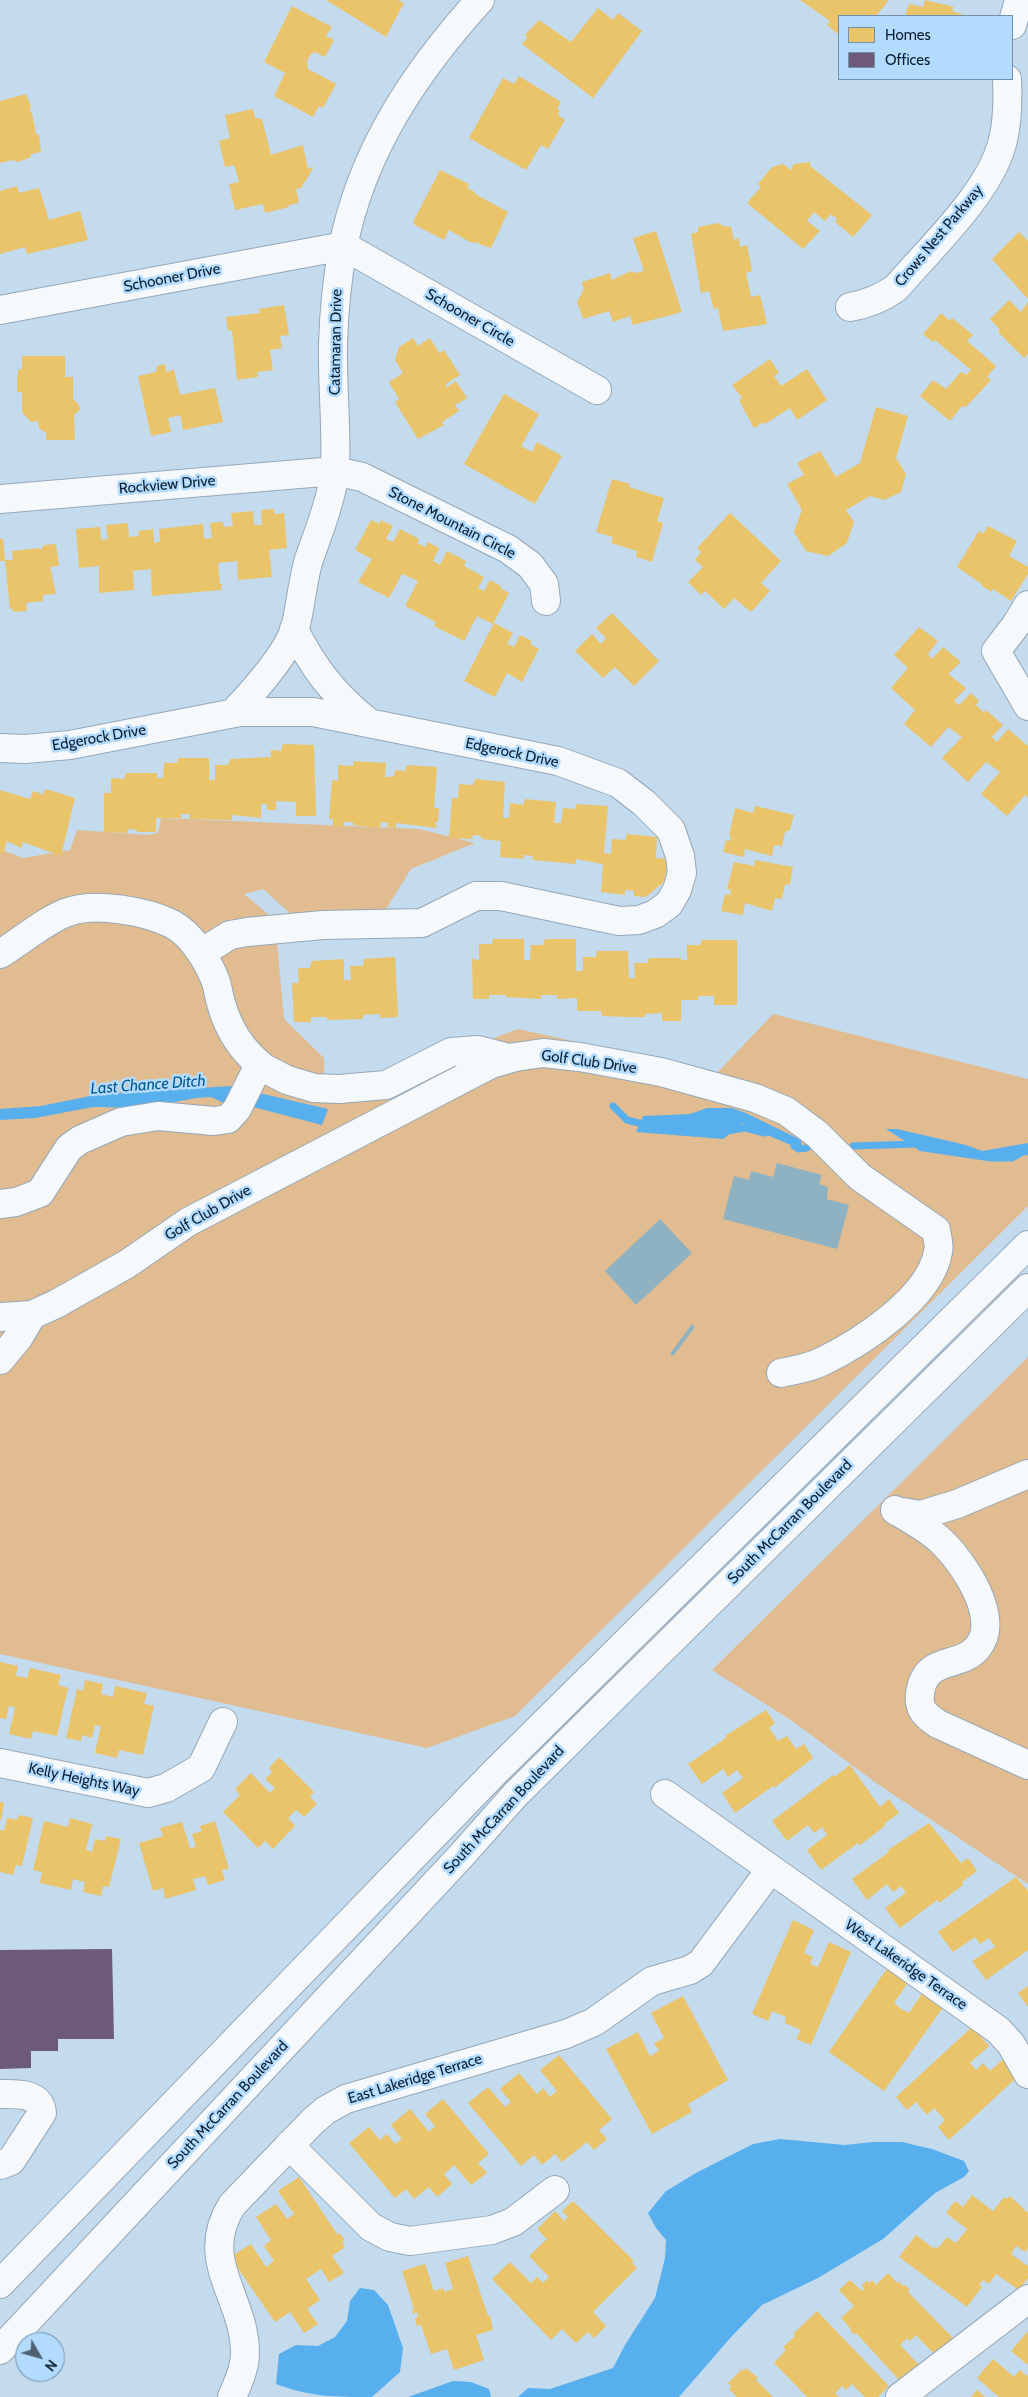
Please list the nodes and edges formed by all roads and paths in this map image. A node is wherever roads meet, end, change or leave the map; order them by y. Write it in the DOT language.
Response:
graph roads {
  1 [pos="480,0"];
  2 [pos="1020,0"];
  3 [pos="1013,22"];
  4 [pos="1007,80"];
  5 [pos="344,246"];
  6 [pos="850,307"];
  7 [pos="0,310"];
  8 [pos="597,390"];
  9 [pos="335,471"];
  10 [pos="0,499"];
  11 [pos="546,601"];
  12 [pos="1028,606"];
  13 [pos="294,629"];
  14 [pos="1028,706"];
  15 [pos="233,713"];
  16 [pos="369,723"];
  17 [pos="0,748"];
  18 [pos="201,953"];
  19 [pos="0,954"];
  20 [pos="509,1058"];
  21 [pos="258,1076"];
  22 [pos="0,1204"];
  23 [pos="1028,1245"];
  24 [pos="1028,1288"];
  25 [pos="32,1315"];
  26 [pos="0,1317"];
  27 [pos="0,1360"];
  28 [pos="781,1373"];
  29 [pos="1028,1474"];
  30 [pos="223,1722"];
  31 [pos="0,1763"];
  32 [pos="1028,1765"];
  33 [pos="665,1794"];
  34 [pos="771,1869"];
  35 [pos="1028,2074"];
  36 [pos="0,2094"];
  37 [pos="289,2145"];
  38 [pos="0,2166"];
  39 [pos="555,2190"];
  40 [pos="0,2284"];
  41 [pos="1028,2299"];
  42 [pos="0,2350"];
  43 [pos="232,2397"];
  44 [pos="900,2397"];
  1 -- 5 [label="street, Catamaran Drive"];
  2 -- 3 [label="street"];
  4 -- 6 [label="street, Crows Nest Parkway"];
  5 -- 7 [label="street, Schooner Drive"];
  5 -- 8 [label="street, Schooner Circle"];
  5 -- 9 [label="street, Catamaran Drive"];
  9 -- 10 [label="street, Rockview Drive"];
  9 -- 11 [label="street, Stone Mountain Circle"];
  9 -- 13 [label="street, Catamaran Drive"];
  12 -- 14 [label="street"];
  13 -- 15 [label="street, Catamaran Drive"];
  13 -- 16 [label="street"];
  15 -- 16 [label="street, Edgerock Drive"];
  15 -- 17 [label="street, Edgerock Drive"];
  16 -- 18 [label="street, Edgerock Drive"];
  18 -- 19 [label="street"];
  18 -- 21 [label="street"];
  20 -- 21 [label="street"];
  20 -- 25 [label="street, Golf Club Drive"];
  20 -- 28 [label="street, Golf Club Drive"];
  21 -- 22 [label="street"];
  23 -- 40 [label="street, South McCarran Boulevard"];
  24 -- 42 [label="street, South McCarran Boulevard"];
  25 -- 26 [label="street, Golf Club Drive"];
  25 -- 27 [label="street"];
  29 -- 32 [label="street"];
  30 -- 31 [label="street, Kelly Heights Way"];
  33 -- 34 [label="street, West Lakeridge Terrace"];
  34 -- 35 [label="street, West Lakeridge Terrace"];
  34 -- 37 [label="street, East Lakeridge Terrace"];
  36 -- 38 [label="street"];
  37 -- 39 [label="street"];
  37 -- 43 [label="street, East Lakeridge Terrace"];
  41 -- 44 [label="street"];
}
